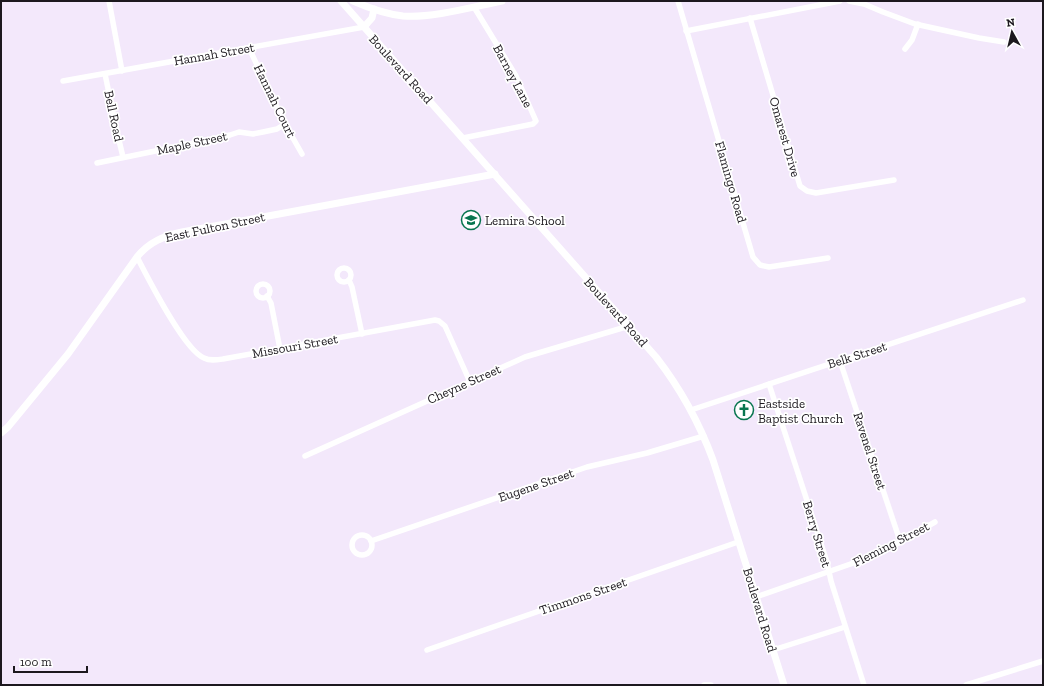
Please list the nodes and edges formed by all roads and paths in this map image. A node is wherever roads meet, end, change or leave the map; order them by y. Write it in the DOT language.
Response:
graph roads {
  1 [pos="109,1"];
  2 [pos="341,1"];
  3 [pos="353,1"];
  4 [pos="502,1"];
  5 [pos="678,1"];
  6 [pos="840,1"];
  7 [pos="850,1"];
  8 [pos="474,7"];
  9 [pos="374,9"];
  10 [pos="750,18"];
  11 [pos="918,24"];
  12 [pos="364,27"];
  13 [pos="686,31"];
  14 [pos="1004,42"];
  15 [pos="249,48"];
  16 [pos="905,49"];
  17 [pos="122,71"];
  18 [pos="105,74"];
  19 [pos="63,81"];
  20 [pos="286,124"];
  21 [pos="462,138"];
  22 [pos="302,154"];
  23 [pos="124,157"];
  24 [pos="96,163"];
  25 [pos="494,174"];
  26 [pos="894,180"];
  27 [pos="137,257"];
  28 [pos="828,258"];
  29 [pos="349,280"];
  30 [pos="267,296"];
  31 [pos="1023,300"];
  32 [pos="628,326"];
  33 [pos="362,334"];
  34 [pos="280,349"];
  35 [pos="840,361"];
  36 [pos="470,382"];
  37 [pos="769,384"];
  38 [pos="691,410"];
  39 [pos="1,433"];
  40 [pos="704,436"];
  41 [pos="305,456"];
  42 [pos="935,522"];
  43 [pos="371,541"];
  44 [pos="900,541"];
  45 [pos="738,542"];
  46 [pos="829,572"];
  47 [pos="756,597"];
  48 [pos="845,627"];
  49 [pos="427,650"];
  50 [pos="773,650"];
  51 [pos="1043,661"];
  52 [pos="704,685"];
  53 [pos="711,685"];
  54 [pos="784,685"];
  55 [pos="864,685"];
  56 [pos="966,685"];
  1 -- 17 [label="street"];
  2 -- 12 [label="street, Boulevard Road"];
  3 -- 9 [label="street"];
  4 -- 8 [label="street"];
  5 -- 13 [label="street, Flamingo Road"];
  6 -- 10 [label="street"];
  7 -- 11 [label="street"];
  8 -- 9 [label="street"];
  8 -- 21 [label="street, Barney Lane"];
  9 -- 12 [label="street"];
  10 -- 13 [label="street"];
  10 -- 26 [label="street, Omarest Drive"];
  11 -- 14 [label="street"];
  11 -- 16 [label="street"];
  12 -- 15 [label="street, Hannah Street"];
  12 -- 21 [label="street, Boulevard Road"];
  13 -- 28 [label="street, Flamingo Road"];
  15 -- 17 [label="street, Hannah Street"];
  15 -- 20 [label="street, Hannah Court"];
  17 -- 18 [label="street, Hannah Street"];
  18 -- 19 [label="street, Hannah Street"];
  18 -- 23 [label="street, Bell Road"];
  20 -- 22 [label="street, Hannah Court"];
  20 -- 23 [label="street, Maple Street"];
  21 -- 25 [label="street, Boulevard Road"];
  23 -- 24 [label="street, Maple Street"];
  25 -- 27 [label="street, East Fulton Street"];
  25 -- 32 [label="street, Boulevard Road"];
  27 -- 34 [label="street, Missouri Street"];
  27 -- 39 [label="street, East Fulton Street"];
  29 -- 33 [label="street"];
  30 -- 34 [label="street"];
  31 -- 35 [label="street, Belk Street"];
  32 -- 36 [label="street, Cheyne Street"];
  32 -- 38 [label="street, Boulevard Road"];
  33 -- 34 [label="street, Missouri Street"];
  33 -- 36 [label="street, Missouri Street"];
  35 -- 37 [label="street, Belk Street"];
  35 -- 44 [label="street, Ravenel Street"];
  36 -- 41 [label="street, Cheyne Street"];
  37 -- 38 [label="street, Belk Street"];
  37 -- 46 [label="street, Berry Street"];
  38 -- 40 [label="street, Boulevard Road"];
  40 -- 43 [label="street, Eugene Street"];
  40 -- 45 [label="street, Boulevard Road"];
  42 -- 44 [label="street, Fleming Street"];
  44 -- 46 [label="street, Fleming Street"];
  45 -- 47 [label="street, Boulevard Road"];
  45 -- 49 [label="street, Timmons Street"];
  46 -- 47 [label="street, Fleming Street"];
  46 -- 48 [label="street, Berry Street"];
  47 -- 50 [label="street, Boulevard Road"];
  48 -- 50 [label="street"];
  48 -- 55 [label="street, Berry Street"];
  50 -- 54 [label="street, Boulevard Road"];
  51 -- 56 [label="street"];
  52 -- 53 [label="street"];
}
